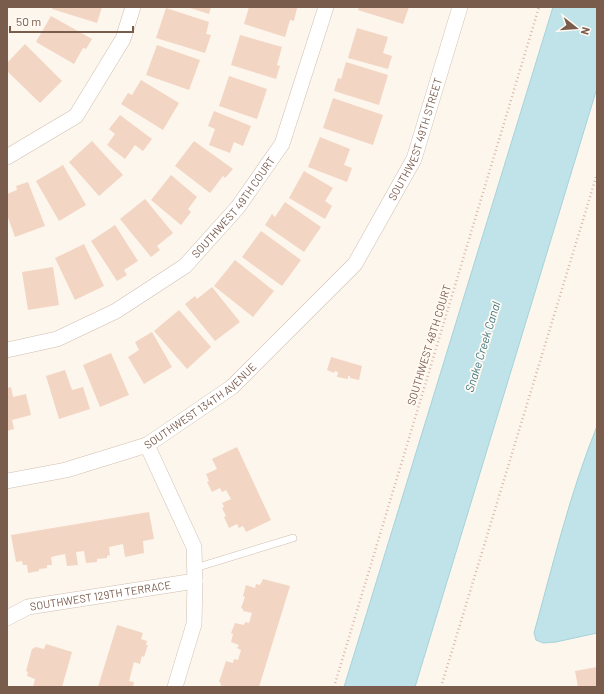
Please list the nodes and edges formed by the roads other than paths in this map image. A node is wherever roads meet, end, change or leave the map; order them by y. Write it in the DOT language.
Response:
graph roads {
  1 [pos="133,7"];
  2 [pos="326,7"];
  3 [pos="460,7"];
  4 [pos="7,157"];
  5 [pos="355,264"];
  6 [pos="7,350"];
  7 [pos="148,445"];
  8 [pos="7,481"];
  9 [pos="293,538"];
  10 [pos="195,574"];
  11 [pos="7,618"];
  12 [pos="175,687"];
  1 -- 4 [label="street"];
  2 -- 6 [label="street, SOUTHWEST 49TH COURT"];
  3 -- 5 [label="street, SOUTHWEST 49TH STREET"];
  5 -- 7 [label="street, SOUTHWEST 134TH AVENUE"];
  7 -- 8 [label="street, SOUTHWEST 134TH AVENUE"];
  7 -- 10 [label="street"];
  9 -- 10 [label="lane"];
  10 -- 11 [label="street, SOUTHWEST 129TH TERRACE"];
  10 -- 12 [label="street"];
}
